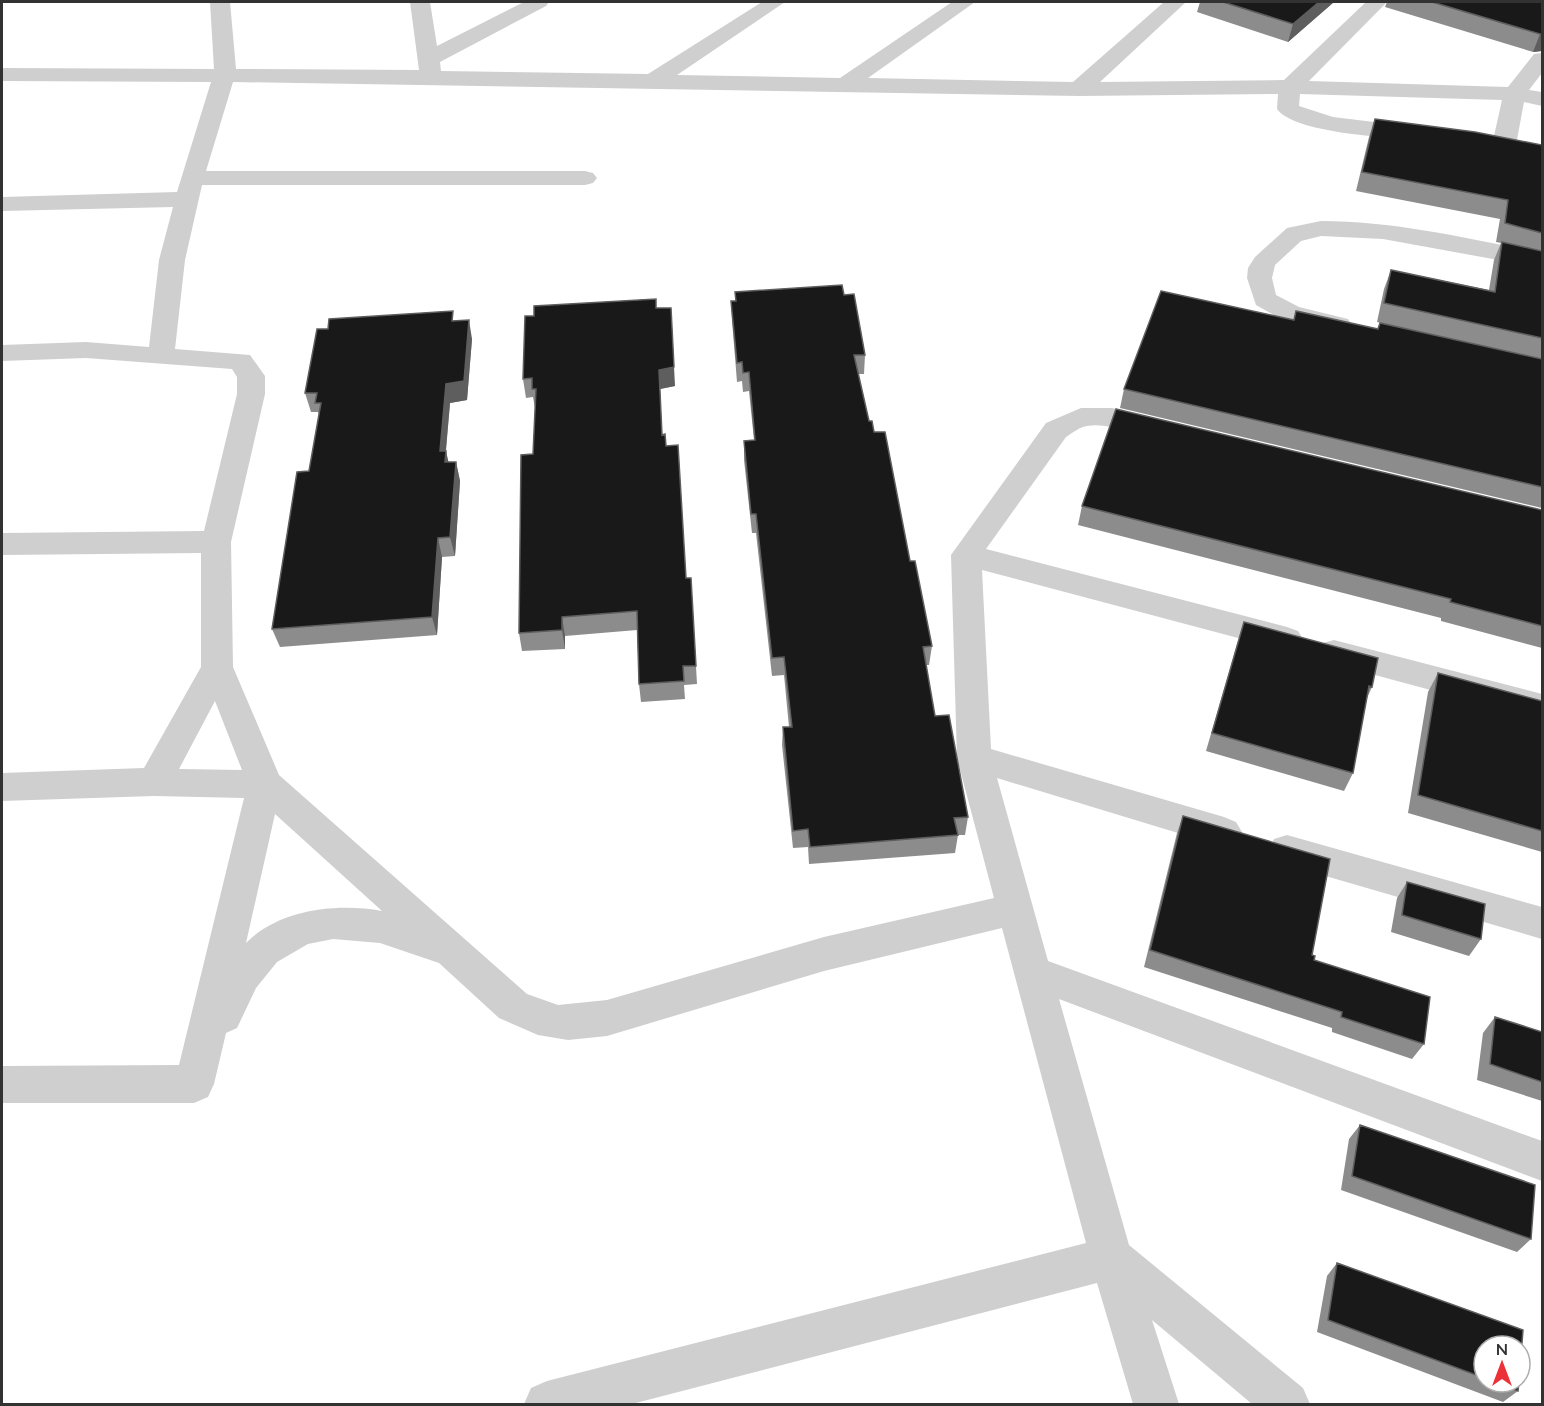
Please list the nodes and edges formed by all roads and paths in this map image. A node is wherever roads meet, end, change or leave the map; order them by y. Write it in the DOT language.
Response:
graph roads {
  1 [pos="220,2"];
  2 [pos="420,2"];
  3 [pos="539,2"];
  4 [pos="775,2"];
  5 [pos="965,2"];
  6 [pos="1176,2"];
  7 [pos="1377,2"];
  8 [pos="1542,59"];
  9 [pos="430,67"];
  10 [pos="2,74"];
  11 [pos="225,74"];
  12 [pos="653,81"];
  13 [pos="844,85"];
  14 [pos="1290,87"];
  15 [pos="1079,89"];
  16 [pos="1514,94"];
  17 [pos="1542,99"];
  18 [pos="1434,136"];
  19 [pos="1480,142"];
  20 [pos="585,178"];
  21 [pos="190,189"];
  22 [pos="2,204"];
  23 [pos="1542,261"];
  24 [pos="1366,331"];
  25 [pos="2,353"];
  26 [pos="161,357"];
  27 [pos="1182,434"];
  28 [pos="216,542"];
  29 [pos="2,544"];
  30 [pos="966,555"];
  31 [pos="218,667"];
  32 [pos="1542,707"];
  33 [pos="974,758"];
  34 [pos="154,782"];
  35 [pos="264,784"];
  36 [pos="2,787"];
  37 [pos="1015,909"];
  38 [pos="1542,923"];
  39 [pos="1032,972"];
  40 [pos="513,1006"];
  41 [pos="194,1084"];
  42 [pos="2,1086"];
  43 [pos="1542,1161"];
  44 [pos="1111,1258"];
  45 [pos="547,1404"];
  46 [pos="1156,1404"];
  47 [pos="1287,1404"];
  1 -- 11 [label="street"];
  2 -- 9 [label="street"];
  3 -- 9 [label="street"];
  4 -- 12 [label="street"];
  5 -- 13 [label="street"];
  6 -- 15 [label="street"];
  7 -- 14 [label="street"];
  8 -- 16 [label="street"];
  9 -- 11 [label="street"];
  9 -- 12 [label="street"];
  10 -- 11 [label="street"];
  11 -- 21 [label="street"];
  12 -- 13 [label="street"];
  13 -- 15 [label="street"];
  14 -- 15 [label="street"];
  14 -- 16 [label="street"];
  14 -- 18 [label="street"];
  16 -- 17 [label="street"];
  16 -- 19 [label="street"];
  20 -- 21 [label="street"];
  21 -- 22 [label="street"];
  21 -- 26 [label="street"];
  23 -- 24 [label="street"];
  25 -- 26 [label="street"];
  26 -- 28 [label="street"];
  27 -- 30 [label="street"];
  28 -- 29 [label="street"];
  28 -- 31 [label="street"];
  30 -- 32 [label="street"];
  30 -- 33 [label="street"];
  31 -- 34 [label="street"];
  31 -- 35 [label="street"];
  33 -- 37 [label="street"];
  33 -- 38 [label="street"];
  34 -- 35 [label="street"];
  34 -- 36 [label="street"];
  35 -- 40 [label="street"];
  35 -- 41 [label="street"];
  37 -- 39 [label="street"];
  37 -- 40 [label="street"];
  39 -- 43 [label="street"];
  39 -- 44 [label="street"];
  40 -- 41 [label="street"];
  41 -- 42 [label="street"];
  44 -- 45 [label="street"];
  44 -- 46 [label="street"];
  44 -- 47 [label="street"];
}
